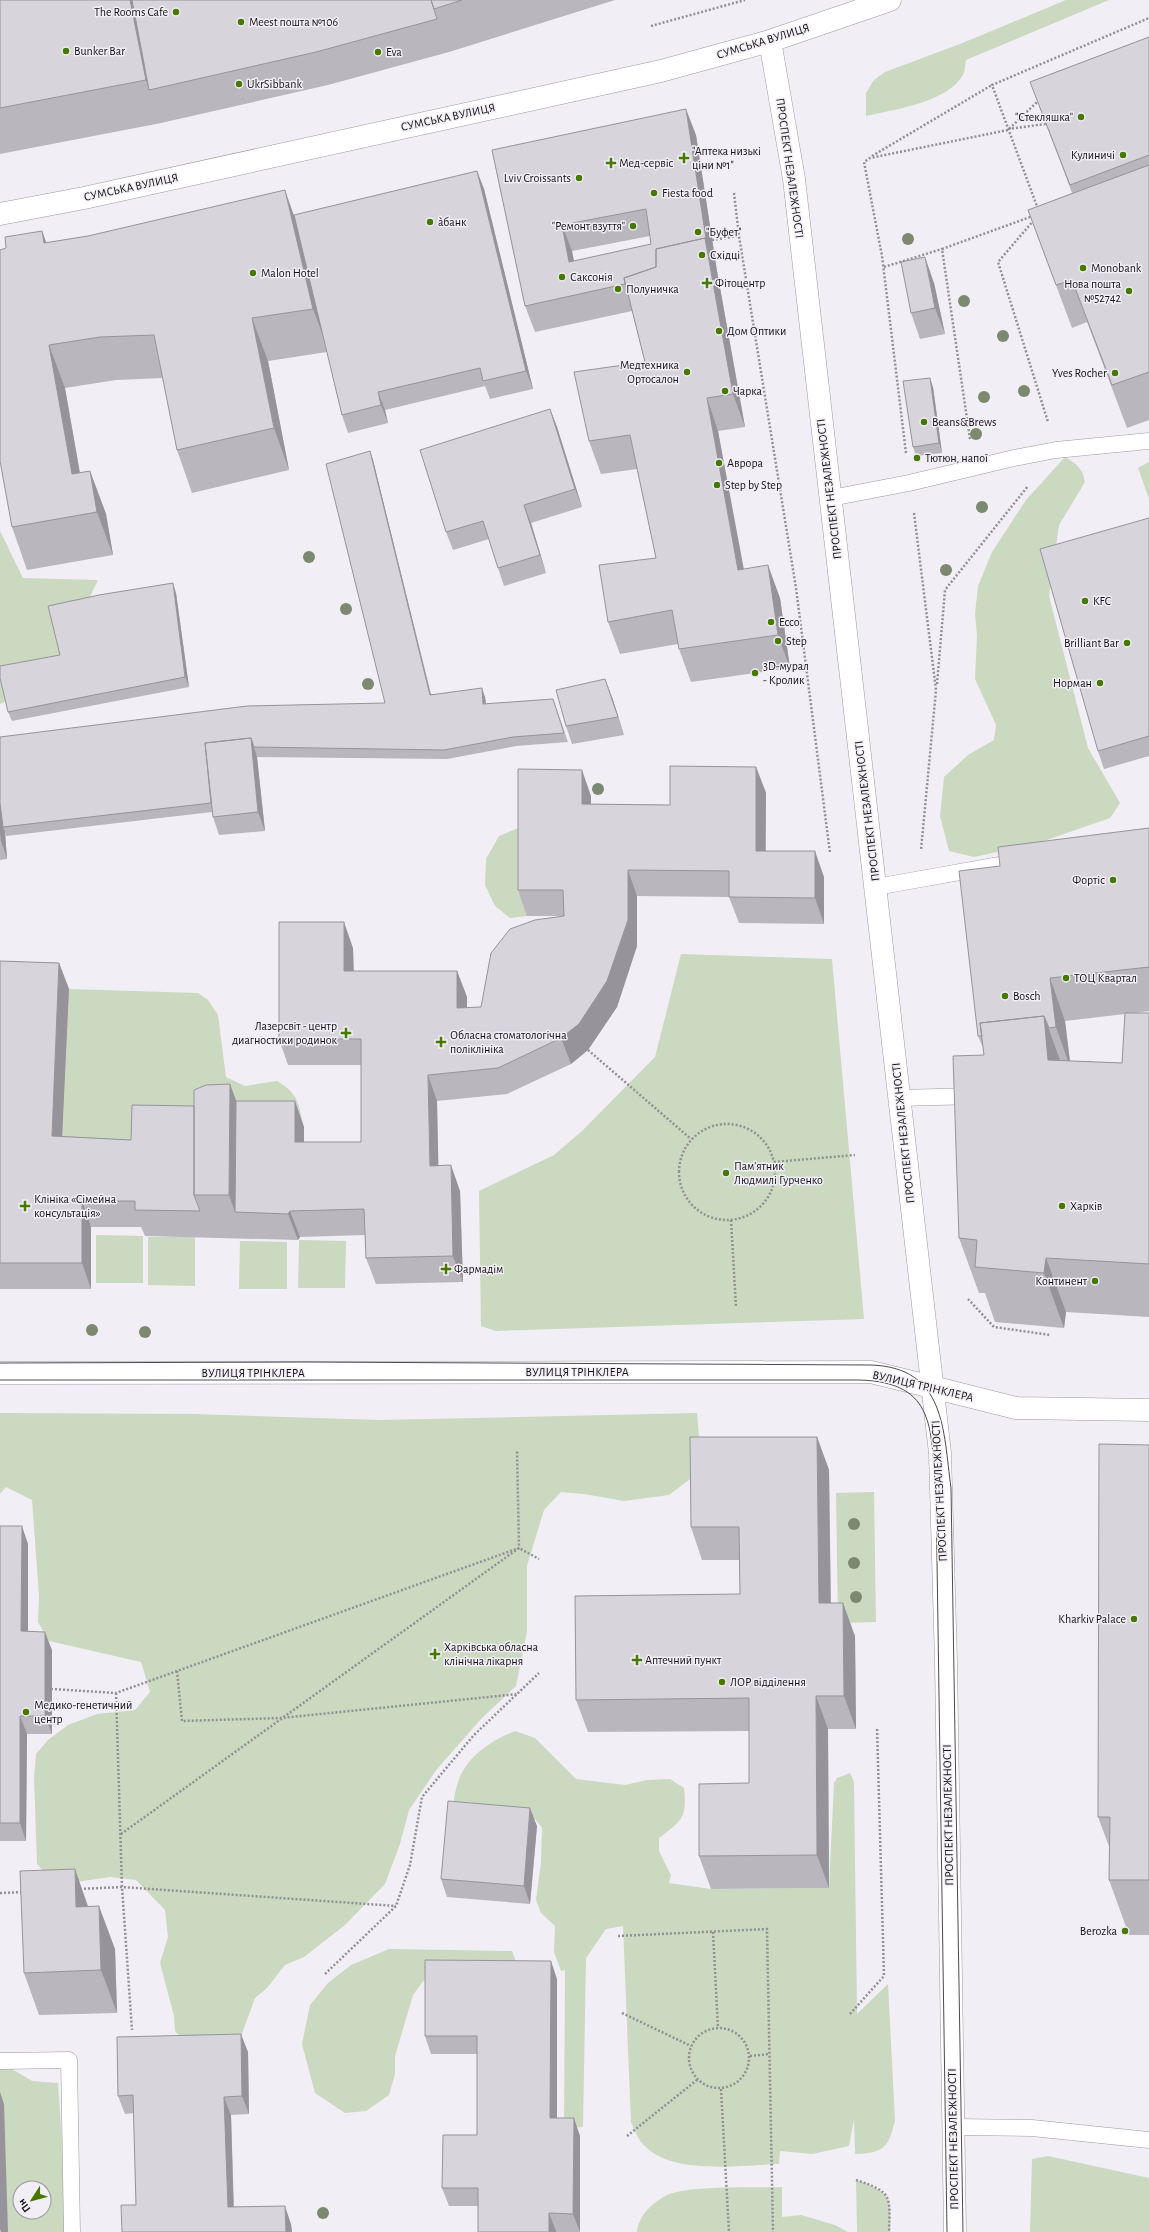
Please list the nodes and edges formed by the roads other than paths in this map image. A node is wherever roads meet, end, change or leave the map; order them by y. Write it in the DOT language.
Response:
graph roads {
  1 [pos="890,0"];
  2 [pos="770,40"];
  3 [pos="0,214"];
  4 [pos="1149,441"];
  5 [pos="830,498"];
  6 [pos="1034,858"];
  7 [pos="876,887"];
  8 [pos="991,1095"];
  9 [pos="899,1098"];
  10 [pos="0,1373"];
  11 [pos="932,1387"];
  12 [pos="1149,1410"];
  13 [pos="0,2061"];
  14 [pos="952,2127"];
  15 [pos="1149,2140"];
  16 [pos="72,2232"];
  17 [pos="955,2232"];
  1 -- 2 [label="main road, СУМСЬКА ВУЛИЦЯ"];
  2 -- 3 [label="main road, СУМСЬКА ВУЛИЦЯ"];
  2 -- 5 [label="main road, ПРОСПЕКТ НЕЗАЛЕЖНОСТІ"];
  4 -- 5 [label="lane"];
  5 -- 7 [label="main road, ПРОСПЕКТ НЕЗАЛЕЖНОСТІ"];
  6 -- 7 [label="lane"];
  7 -- 9 [label="main road, ПРОСПЕКТ НЕЗАЛЕЖНОСТІ"];
  8 -- 9 [label="lane"];
  9 -- 11 [label="main road, ПРОСПЕКТ НЕЗАЛЕЖНОСТІ"];
  10 -- 11 [label="main road, ВУЛИЦЯ ТРІНКЛЕРА"];
  11 -- 12 [label="main road, ВУЛИЦЯ ТРІНКЛЕРА"];
  11 -- 14 [label="main road, ПРОСПЕКТ НЕЗАЛЕЖНОСТІ"];
  13 -- 16 [label="lane"];
  14 -- 15 [label="lane"];
  14 -- 17 [label="main road, ПРОСПЕКТ НЕЗАЛЕЖНОСТІ"];
}
